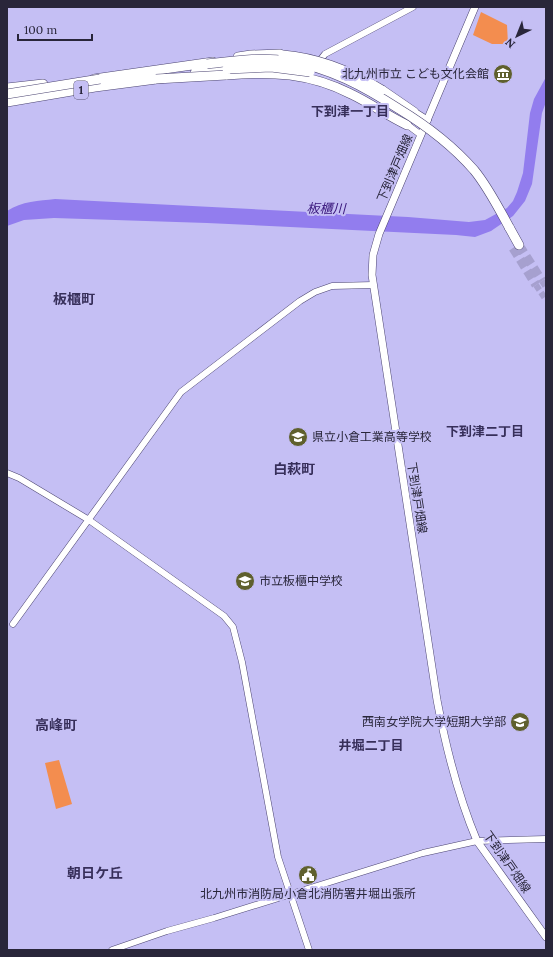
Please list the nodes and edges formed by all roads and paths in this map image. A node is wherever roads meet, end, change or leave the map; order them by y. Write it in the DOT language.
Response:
graph roads {
  1 [pos="413,7"];
  2 [pos="475,7"];
  3 [pos="207,64"];
  4 [pos="317,64"];
  5 [pos="310,74"];
  6 [pos="100,79"];
  7 [pos="156,79"];
  8 [pos="95,87"];
  9 [pos="7,90"];
  10 [pos="7,95"];
  11 [pos="7,102"];
  12 [pos="7,106"];
  13 [pos="414,112"];
  14 [pos="428,120"];
  15 [pos="407,125"];
  16 [pos="421,136"];
  17 [pos="506,228"];
  18 [pos="516,247"];
  19 [pos="373,285"];
  20 [pos="7,473"];
  21 [pos="89,520"];
  22 [pos="13,624"];
  23 [pos="546,839"];
  24 [pos="477,841"];
  25 [pos="290,894"];
  26 [pos="546,937"];
  27 [pos="112,950"];
  28 [pos="309,950"];
  1 -- 4 [label="street"];
  2 -- 14 [label="main road, 下到津戸畑線"];
  3 -- 6 [label="highway, 1"];
  3 -- 13 [label="highway, bridge"];
  3 -- 17 [label="highway, 1, bridge"];
  4 -- 5 [label="street"];
  4 -- 9 [label="street"];
  4 -- 13 [label="street"];
  5 -- 12 [label="street"];
  5 -- 15 [label="street"];
  6 -- 9 [label="highway, 1, bridge"];
  6 -- 10 [label="highway, 1, bridge"];
  7 -- 8 [label="highway, 1"];
  7 -- 15 [label="highway, bridge"];
  7 -- 17 [label="highway, 1, bridge"];
  8 -- 10 [label="highway, 1"];
  8 -- 11 [label="highway, 1"];
  13 -- 14 [label="street"];
  14 -- 16 [label="main road, 下到津戸畑線"];
  15 -- 16 [label="street"];
  16 -- 19 [label="main road, 下到津戸畑線"];
  17 -- 18 [label="highway"];
  19 -- 21 [label="street"];
  19 -- 24 [label="main road, 下到津戸畑線"];
  20 -- 21 [label="street"];
  21 -- 22 [label="street"];
  21 -- 25 [label="street"];
  23 -- 24 [label="street"];
  24 -- 25 [label="street"];
  24 -- 26 [label="main road, 下到津戸畑線"];
  25 -- 27 [label="street"];
  25 -- 28 [label="street"];
}
